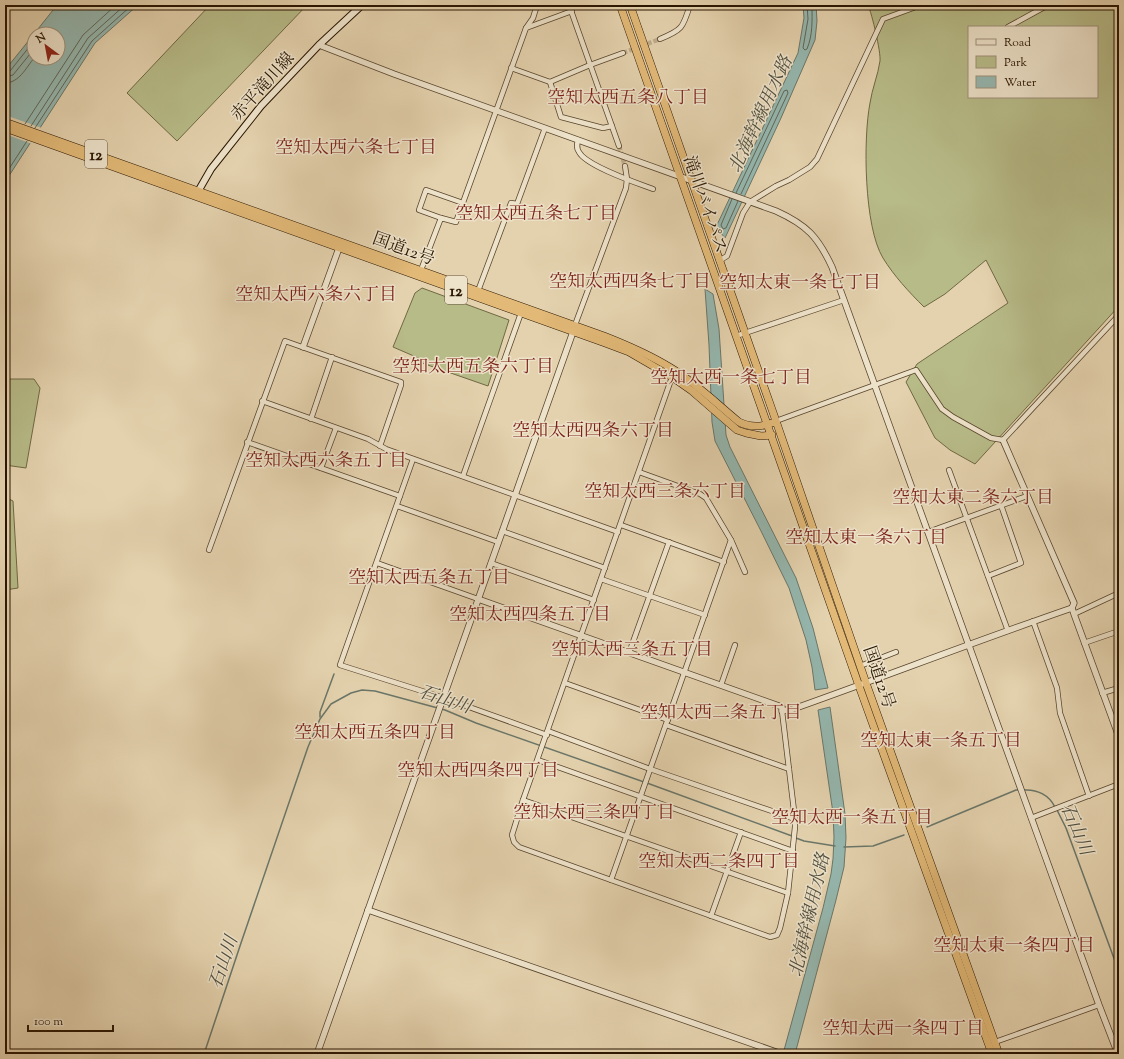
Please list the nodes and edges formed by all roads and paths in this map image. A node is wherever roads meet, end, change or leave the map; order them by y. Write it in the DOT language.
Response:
graph roads {
  1 [pos="362,5"];
  2 [pos="538,5"];
  3 [pos="570,5"];
  4 [pos="620,5"];
  5 [pos="630,5"];
  6 [pos="690,5"];
  7 [pos="918,5"];
  8 [pos="1048,5"];
  9 [pos="572,11"];
  10 [pos="1010,26"];
  11 [pos="526,28"];
  12 [pos="660,39"];
  13 [pos="319,45"];
  14 [pos="623,53"];
  15 [pos="590,65"];
  16 [pos="512,68"];
  17 [pos="550,82"];
  18 [pos="496,110"];
  19 [pos="5,122"];
  20 [pos="612,126"];
  21 [pos="5,128"];
  22 [pos="545,128"];
  23 [pos="578,140"];
  24 [pos="619,146"];
  25 [pos="625,166"];
  26 [pos="681,177"];
  27 [pos="627,179"];
  28 [pos="691,180"];
  29 [pos="185,189"];
  30 [pos="653,190"];
  31 [pos="197,193"];
  32 [pos="747,201"];
  33 [pos="463,203"];
  34 [pos="441,218"];
  35 [pos="339,248"];
  36 [pos="719,261"];
  37 [pos="421,270"];
  38 [pos="478,291"];
  39 [pos="844,300"];
  40 [pos="521,313"];
  41 [pos="1119,315"];
  42 [pos="574,328"];
  43 [pos="746,334"];
  44 [pos="736,336"];
  45 [pos="303,347"];
  46 [pos="332,358"];
  47 [pos="672,377"];
  48 [pos="875,385"];
  49 [pos="706,398"];
  50 [pos="262,401"];
  51 [pos="311,419"];
  52 [pos="731,421"];
  53 [pos="776,421"];
  54 [pos="768,424"];
  55 [pos="336,428"];
  56 [pos="772,435"];
  57 [pos="1003,440"];
  58 [pos="247,442"];
  59 [pos="380,446"];
  60 [pos="413,459"];
  61 [pos="321,468"];
  62 [pos="949,470"];
  63 [pos="639,472"];
  64 [pos="463,476"];
  65 [pos="515,495"];
  66 [pos="400,496"];
  67 [pos="1027,496"];
  68 [pos="1001,505"];
  69 [pos="397,506"];
  70 [pos="967,518"];
  71 [pos="621,525"];
  72 [pos="502,531"];
  73 [pos="618,532"];
  74 [pos="928,532"];
  75 [pos="731,540"];
  76 [pos="498,542"];
  77 [pos="669,542"];
  78 [pos="209,550"];
  79 [pos="724,562"];
  80 [pos="377,563"];
  81 [pos="491,563"];
  82 [pos="605,568"];
  83 [pos="744,572"];
  84 [pos="988,576"];
  85 [pos="601,579"];
  86 [pos="1119,593"];
  87 [pos="649,596"];
  88 [pos="478,599"];
  89 [pos="594,600"];
  90 [pos="1073,611"];
  91 [pos="705,615"];
  92 [pos="1033,622"];
  93 [pos="1008,630"];
  94 [pos="1119,631"];
  95 [pos="582,636"];
  96 [pos="1084,643"];
  97 [pos="735,645"];
  98 [pos="969,645"];
  99 [pos="896,652"];
  100 [pos="629,653"];
  101 [pos="860,666"];
  102 [pos="685,672"];
  103 [pos="565,683"];
  104 [pos="721,685"];
  105 [pos="862,685"];
  106 [pos="1119,688"];
  107 [pos="1102,693"];
  108 [pos="444,698"];
  109 [pos="782,711"];
  110 [pos="668,720"];
  111 [pos="666,725"];
  112 [pos="548,733"];
  113 [pos="1119,738"];
  114 [pos="538,760"];
  115 [pos="650,769"];
  116 [pos="789,769"];
  117 [pos="1119,784"];
  118 [pos="641,796"];
  119 [pos="1090,796"];
  120 [pos="523,800"];
  121 [pos="1031,818"];
  122 [pos="795,819"];
  123 [pos="741,832"];
  124 [pos="627,836"];
  125 [pos="793,851"];
  126 [pos="727,872"];
  127 [pos="611,880"];
  128 [pos="788,893"];
  129 [pos="368,910"];
  130 [pos="711,916"];
  131 [pos="1099,1005"];
  132 [pos="995,1042"];
  133 [pos="1118,1052"];
  134 [pos="780,1053"];
  135 [pos="317,1054"];
  136 [pos="992,1054"];
  137 [pos="999,1054"];
  138 [pos="1110,1054"];
  1 -- 13 [label="main road, 赤平滝川線"];
  2 -- 11 [label="street"];
  3 -- 9 [label="street"];
  4 -- 26 [label="highway, 滝川バイパス"];
  5 -- 28 [label="highway, 滝川バイパス"];
  6 -- 12 [label="street"];
  7 -- 32 [label="street"];
  8 -- 10 [label="street"];
  9 -- 11 [label="street"];
  9 -- 15 [label="street"];
  11 -- 16 [label="street"];
  13 -- 18 [label="street"];
  13 -- 31 [label="main road, 赤平滝川線"];
  14 -- 15 [label="street"];
  15 -- 17 [label="street"];
  15 -- 20 [label="street"];
  16 -- 17 [label="street"];
  16 -- 18 [label="street"];
  17 -- 20 [label="street"];
  18 -- 22 [label="street"];
  18 -- 33 [label="street"];
  19 -- 29 [label="highway, 国道12号 / 12"];
  20 -- 24 [label="street"];
  21 -- 29 [label="highway, 国道12号 / 12"];
  22 -- 23 [label="street"];
  22 -- 38 [label="street"];
  23 -- 26 [label="street"];
  23 -- 27 [label="street"];
  25 -- 27 [label="street"];
  26 -- 28 [label="street"];
  26 -- 44 [label="highway, 滝川バイパス"];
  27 -- 30 [label="street"];
  27 -- 42 [label="street"];
  28 -- 32 [label="street"];
  28 -- 36 [label="highway, 滝川バイパス"];
  29 -- 31 [label="highway, 国道12号 / 12"];
  31 -- 35 [label="highway, 国道12号 / 12"];
  31 -- 37 [label="highway, 国道12号 / 12"];
  32 -- 36 [label="street"];
  32 -- 39 [label="street"];
  33 -- 34 [label="street"];
  33 -- 34 [label="street"];
  34 -- 37 [label="street"];
  35 -- 40 [label="highway, 国道12号 / 12"];
  35 -- 45 [label="street"];
  36 -- 43 [label="highway, 滝川バイパス"];
  37 -- 38 [label="highway, 国道12号 / 12"];
  38 -- 42 [label="highway, 国道12号 / 12"];
  39 -- 43 [label="street"];
  39 -- 48 [label="street"];
  40 -- 42 [label="highway, 国道12号 / 12"];
  40 -- 64 [label="street"];
  41 -- 57 [label="street"];
  42 -- 47 [label="highway, 国道12号 / 12"];
  42 -- 49 [label="highway, 国道12号 / 12"];
  42 -- 65 [label="street"];
  43 -- 44 [label="street"];
  43 -- 53 [label="highway, 滝川バイパス"];
  44 -- 54 [label="highway, 滝川バイパス"];
  45 -- 46 [label="street"];
  45 -- 50 [label="street"];
  46 -- 51 [label="street"];
  46 -- 59 [label="street"];
  47 -- 49 [label="highway, 国道12号 / 12"];
  47 -- 63 [label="street"];
  48 -- 53 [label="street"];
  48 -- 57 [label="street"];
  48 -- 74 [label="street"];
  49 -- 52 [label="highway, 国道12号 / 12"];
  50 -- 51 [label="street"];
  50 -- 58 [label="street"];
  51 -- 55 [label="street"];
  52 -- 54 [label="highway, 国道12号 / 12"];
  52 -- 56 [label="highway, 国道12号 / 12"];
  53 -- 54 [label="highway, 国道12号 / 12"];
  53 -- 56 [label="highway"];
  53 -- 101 [label="highway, 国道12号"];
  54 -- 56 [label="highway, 滝川バイパス"];
  55 -- 59 [label="street"];
  55 -- 61 [label="street"];
  56 -- 105 [label="highway, 国道12号"];
  57 -- 67 [label="street"];
  58 -- 61 [label="street"];
  58 -- 78 [label="street"];
  59 -- 60 [label="street"];
  60 -- 64 [label="street"];
  60 -- 66 [label="street"];
  61 -- 66 [label="street"];
  62 -- 70 [label="street"];
  63 -- 71 [label="street"];
  63 -- 75 [label="street"];
  64 -- 65 [label="street"];
  65 -- 72 [label="street"];
  65 -- 73 [label="street"];
  66 -- 69 [label="street"];
  67 -- 68 [label="street"];
  67 -- 90 [label="street"];
  68 -- 70 [label="street"];
  68 -- 84 [label="street"];
  69 -- 76 [label="street"];
  69 -- 80 [label="street"];
  70 -- 74 [label="street"];
  70 -- 84 [label="street"];
  71 -- 73 [label="street"];
  71 -- 77 [label="street"];
  72 -- 76 [label="street"];
  72 -- 82 [label="street"];
  73 -- 82 [label="street"];
  74 -- 98 [label="street"];
  75 -- 79 [label="street"];
  75 -- 83 [label="street"];
  76 -- 81 [label="street"];
  77 -- 79 [label="street"];
  77 -- 87 [label="street"];
  79 -- 91 [label="street"];
  80 -- 88 [label="street"];
  80 -- 108 [label="street"];
  81 -- 88 [label="street"];
  81 -- 89 [label="street"];
  82 -- 85 [label="street"];
  84 -- 93 [label="street"];
  85 -- 87 [label="street"];
  85 -- 89 [label="street"];
  86 -- 90 [label="street"];
  87 -- 91 [label="street"];
  87 -- 100 [label="street"];
  88 -- 95 [label="street"];
  88 -- 108 [label="street"];
  89 -- 95 [label="street"];
  90 -- 92 [label="street"];
  90 -- 96 [label="street"];
  91 -- 102 [label="street"];
  92 -- 93 [label="street"];
  92 -- 119 [label="street"];
  93 -- 98 [label="street"];
  94 -- 96 [label="street"];
  95 -- 100 [label="street"];
  95 -- 103 [label="street"];
  96 -- 107 [label="street"];
  97 -- 104 [label="street"];
  98 -- 105 [label="street"];
  98 -- 121 [label="street"];
  99 -- 101 [label="street"];
  100 -- 102 [label="street"];
  101 -- 105 [label="highway, 国道12号"];
  102 -- 104 [label="street"];
  102 -- 110 [label="street"];
  103 -- 110 [label="street"];
  103 -- 112 [label="street"];
  104 -- 109 [label="street"];
  105 -- 109 [label="street"];
  105 -- 132 [label="highway, 国道12号"];
  105 -- 136 [label="highway, 国道12号"];
  106 -- 107 [label="street"];
  107 -- 113 [label="street"];
  108 -- 112 [label="street"];
  108 -- 129 [label="street"];
  109 -- 116 [label="street"];
  110 -- 111 [label="street"];
  111 -- 115 [label="street"];
  111 -- 116 [label="street"];
  112 -- 114 [label="street"];
  112 -- 115 [label="street"];
  114 -- 118 [label="street"];
  114 -- 120 [label="street"];
  115 -- 118 [label="street"];
  115 -- 122 [label="street"];
  116 -- 122 [label="street"];
  117 -- 119 [label="street"];
  118 -- 123 [label="street"];
  118 -- 124 [label="street"];
  119 -- 121 [label="street"];
  120 -- 124 [label="street"];
  120 -- 127 [label="street"];
  121 -- 131 [label="street"];
  122 -- 125 [label="street"];
  123 -- 125 [label="street"];
  123 -- 126 [label="street"];
  124 -- 126 [label="street"];
  124 -- 127 [label="street"];
  125 -- 128 [label="street"];
  126 -- 128 [label="street"];
  126 -- 130 [label="street"];
  127 -- 130 [label="street"];
  128 -- 130 [label="street"];
  129 -- 134 [label="street"];
  129 -- 135 [label="street"];
  131 -- 132 [label="street"];
  131 -- 133 [label="street"];
  132 -- 137 [label="highway, 国道12号"];
  133 -- 138 [label="street"];
}
